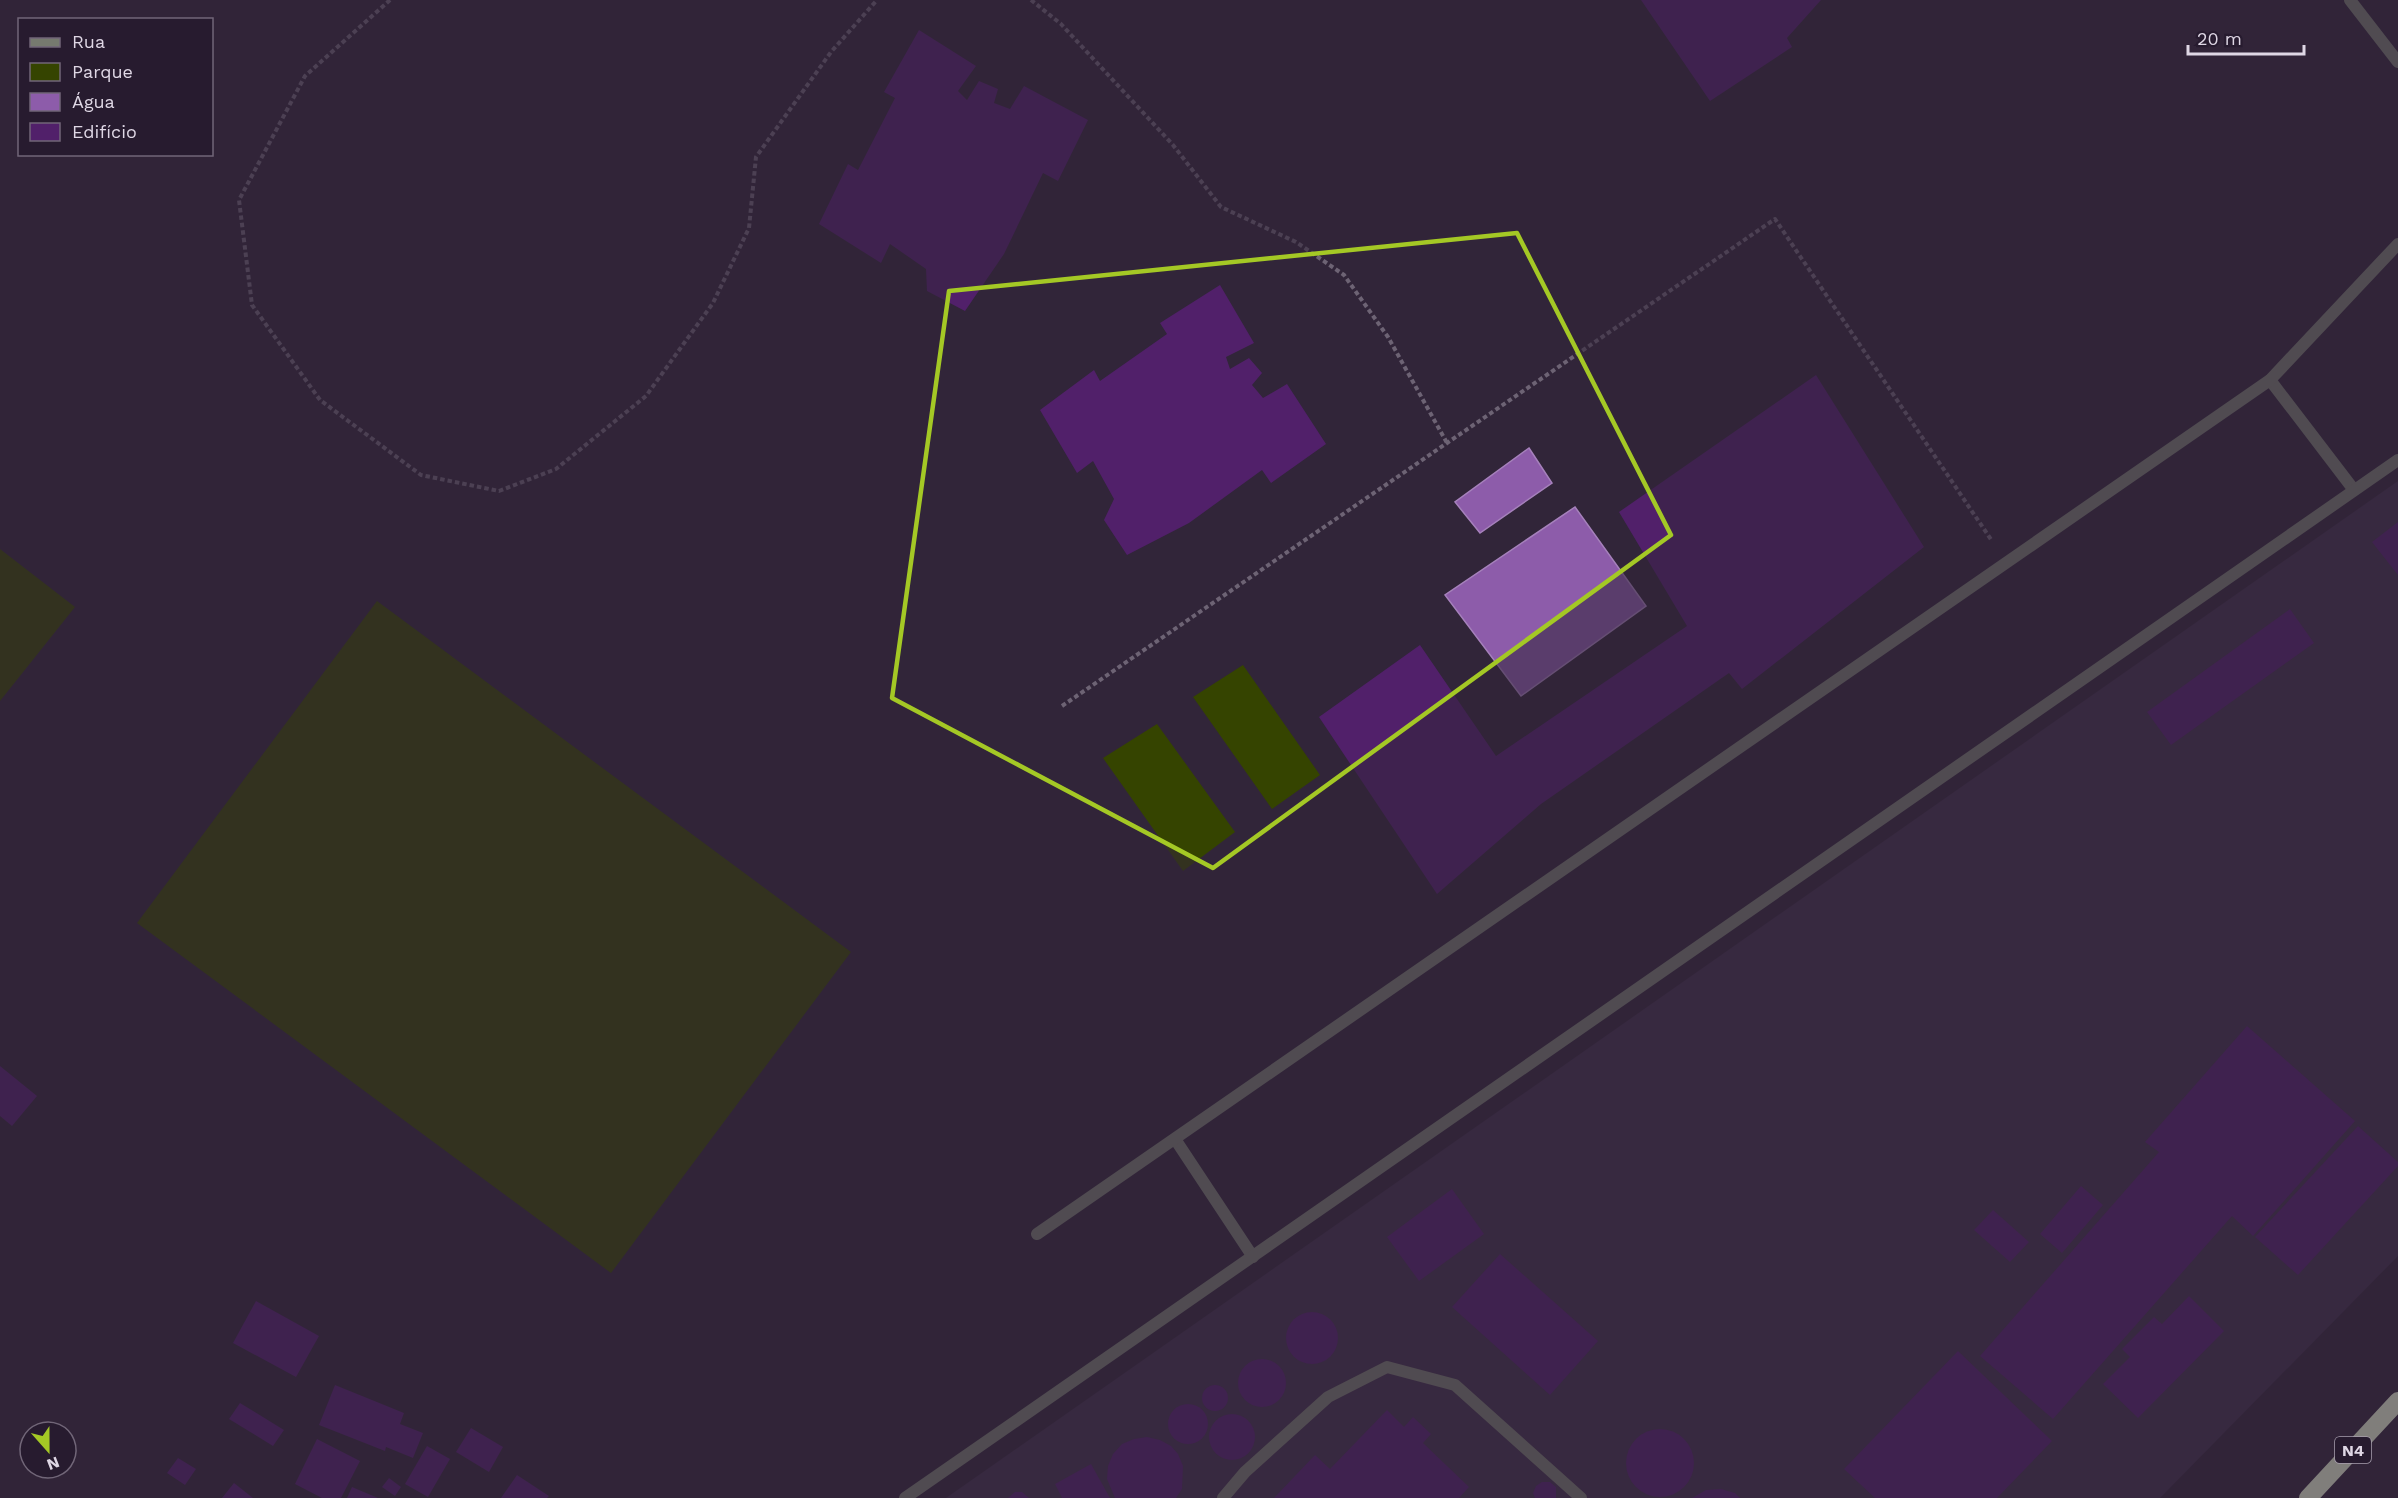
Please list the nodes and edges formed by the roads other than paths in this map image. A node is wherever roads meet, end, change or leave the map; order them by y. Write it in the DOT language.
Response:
graph roads {
  1 [pos="2350,0"];
  2 [pos="2398,62"];
  3 [pos="2398,244"];
  4 [pos="2270,380"];
  5 [pos="2398,460"];
  6 [pos="2354,490"];
  7 [pos="1175,1139"];
  8 [pos="1037,1234"];
  9 [pos="1253,1257"];
  10 [pos="2398,1401"];
  11 [pos="905,1498"];
  12 [pos="1223,1498"];
  13 [pos="1581,1498"];
  14 [pos="2308,1498"];
  1 -- 2 [label="street"];
  3 -- 4 [label="street"];
  4 -- 6 [label="street"];
  4 -- 7 [label="street"];
  5 -- 6 [label="street"];
  6 -- 9 [label="street"];
  7 -- 8 [label="street"];
  7 -- 9 [label="street"];
  9 -- 11 [label="street"];
  10 -- 14 [label="highway, N4"];
  12 -- 13 [label="street"];
}
